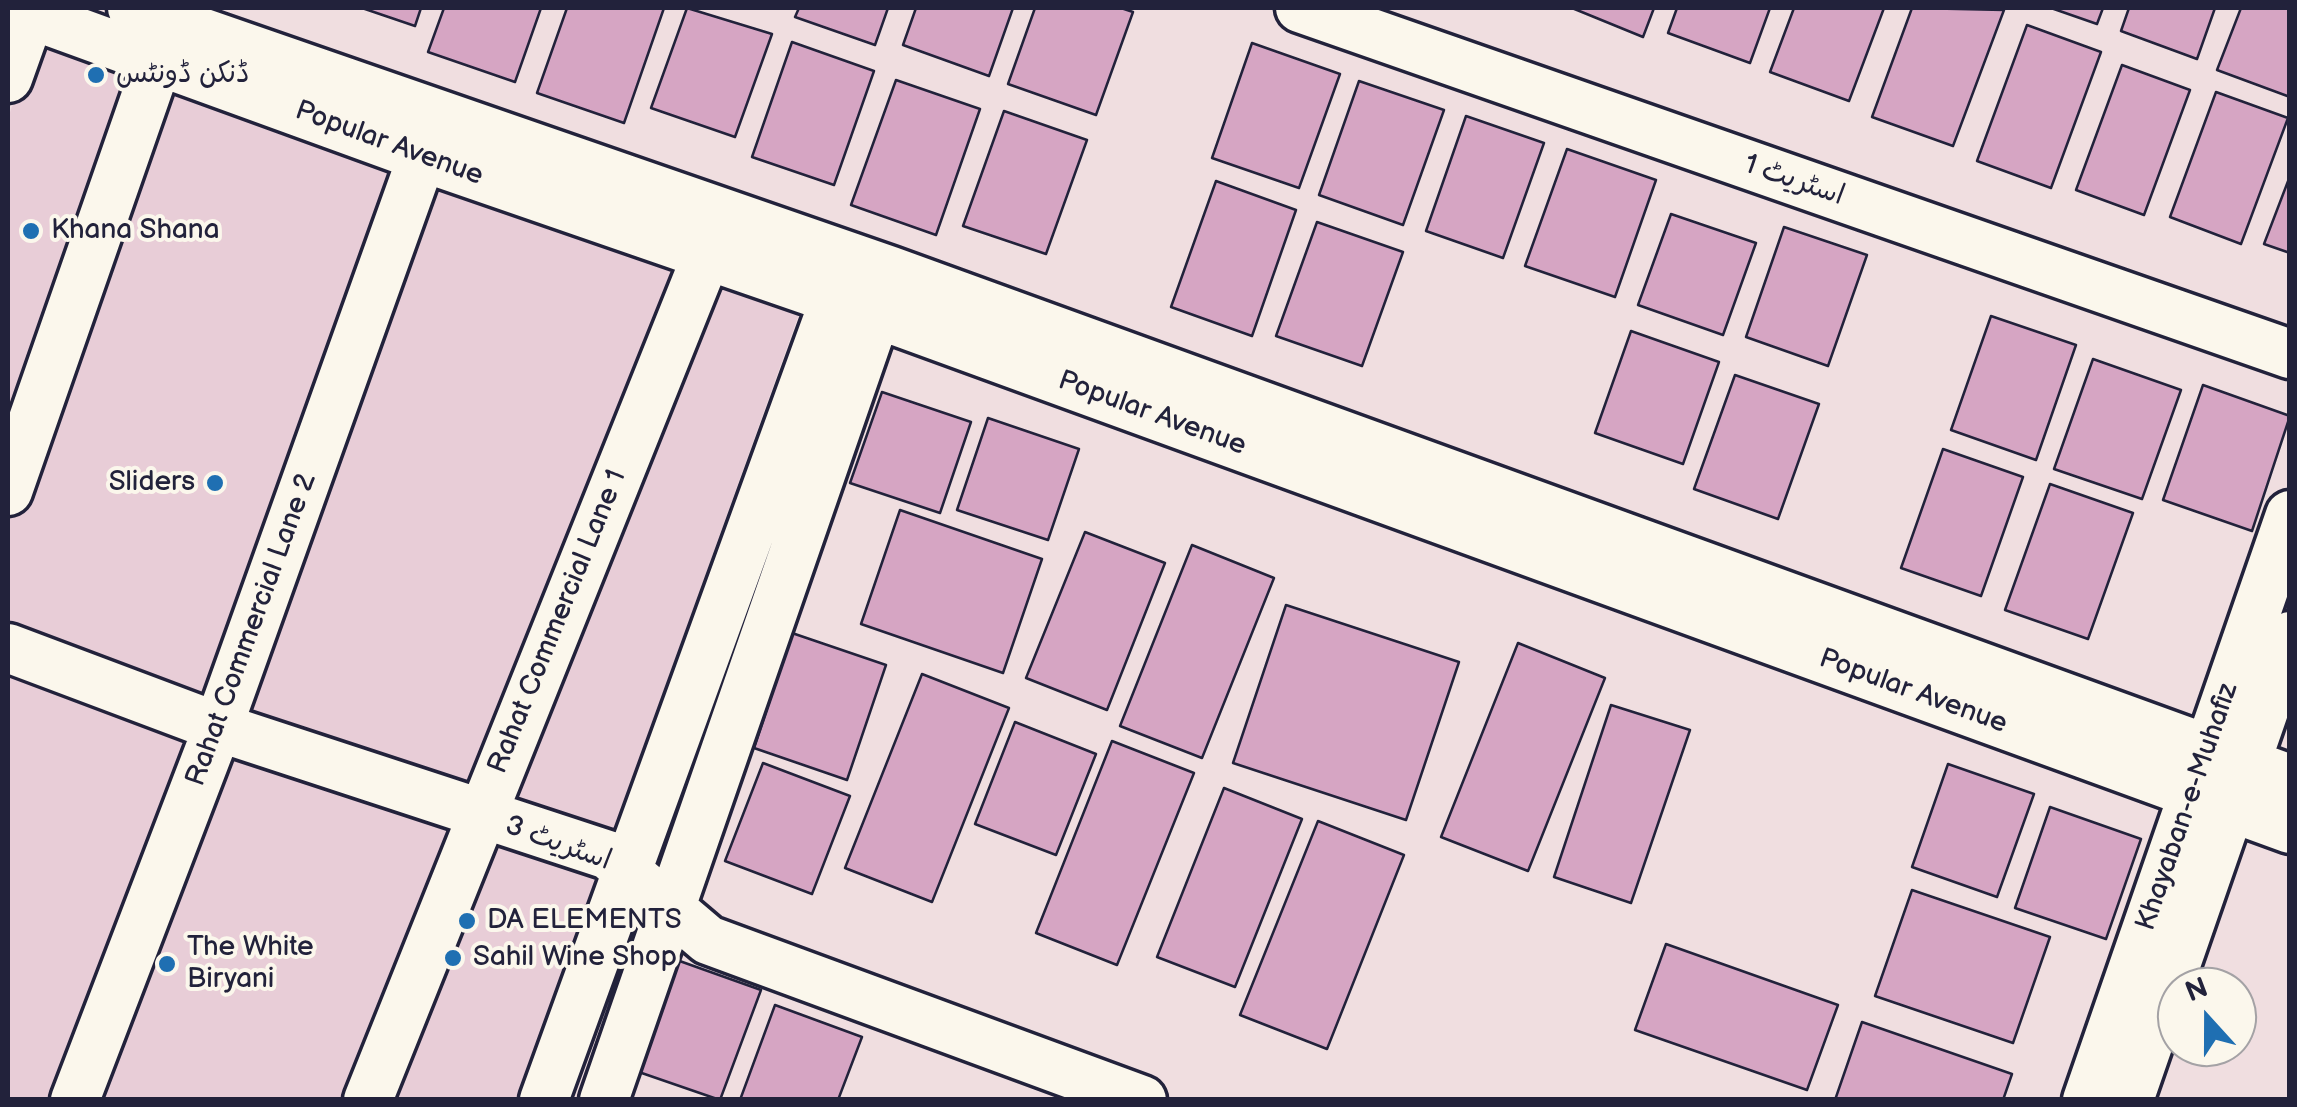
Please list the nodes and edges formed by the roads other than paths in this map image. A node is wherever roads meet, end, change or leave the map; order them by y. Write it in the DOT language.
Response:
graph roads {
  1 [pos="132,8"];
  2 [pos="1300,8"];
  3 [pos="25,10"];
  4 [pos="158,60"];
  5 [pos="8,78"];
  6 [pos="422,157"];
  7 [pos="706,257"];
  8 [pos="863,286"];
  9 [pos="2290,354"];
  10 [pos="8,491"];
  11 [pos="2290,515"];
  12 [pos="2290,636"];
  13 [pos="8,648"];
  14 [pos="218,726"];
  15 [pos="2226,755"];
  16 [pos="2290,778"];
  17 [pos="2212,801"];
  18 [pos="480,816"];
  19 [pos="2290,829"];
  20 [pos="626,870"];
  21 [pos="671,913"];
  22 [pos="75,1100"];
  23 [pos="368,1100"];
  24 [pos="544,1100"];
  25 [pos="604,1100"];
  26 [pos="1142,1100"];
  27 [pos="2086,1100"];
  28 [pos="2129,1100"];
  1 -- 8 [label="street, Popular Avenue"];
  2 -- 9 [label="street, اسٹریٹ 1"];
  3 -- 4 [label="street, Popular Avenue"];
  3 -- 5 [label="street"];
  4 -- 6 [label="street, Popular Avenue"];
  4 -- 10 [label="street"];
  6 -- 7 [label="street, Popular Avenue"];
  6 -- 14 [label="street, Rahat Commercial Lane 2"];
  7 -- 8 [label="street, Popular Avenue"];
  7 -- 18 [label="street, Rahat Commercial Lane 1"];
  8 -- 15 [label="street, Popular Avenue"];
  8 -- 17 [label="street, Popular Avenue"];
  8 -- 20 [label="street"];
  8 -- 21 [label="street"];
  11 -- 15 [label="street, Khayaban-e-Muhafiz"];
  12 -- 15 [label="street, Khayaban-e-Muhafiz"];
  13 -- 14 [label="street, اسٹریٹ 3"];
  14 -- 18 [label="street, اسٹریٹ 3"];
  14 -- 22 [label="street, Rahat Commercial Lane 2"];
  15 -- 16 [label="street, Popular Avenue"];
  15 -- 17 [label="street, Khayaban-e-Muhafiz"];
  17 -- 19 [label="street, Popular Avenue"];
  17 -- 27 [label="street, Khayaban-e-Muhafiz"];
  17 -- 28 [label="street, Khayaban-e-Muhafiz"];
  18 -- 20 [label="street, اسٹریٹ 3"];
  18 -- 23 [label="street, Rahat Commercial Lane 1"];
  20 -- 21 [label="street, اسٹریٹ 3"];
  20 -- 24 [label="street"];
  21 -- 25 [label="street"];
  21 -- 26 [label="street, اسٹریٹ 3"];
}
